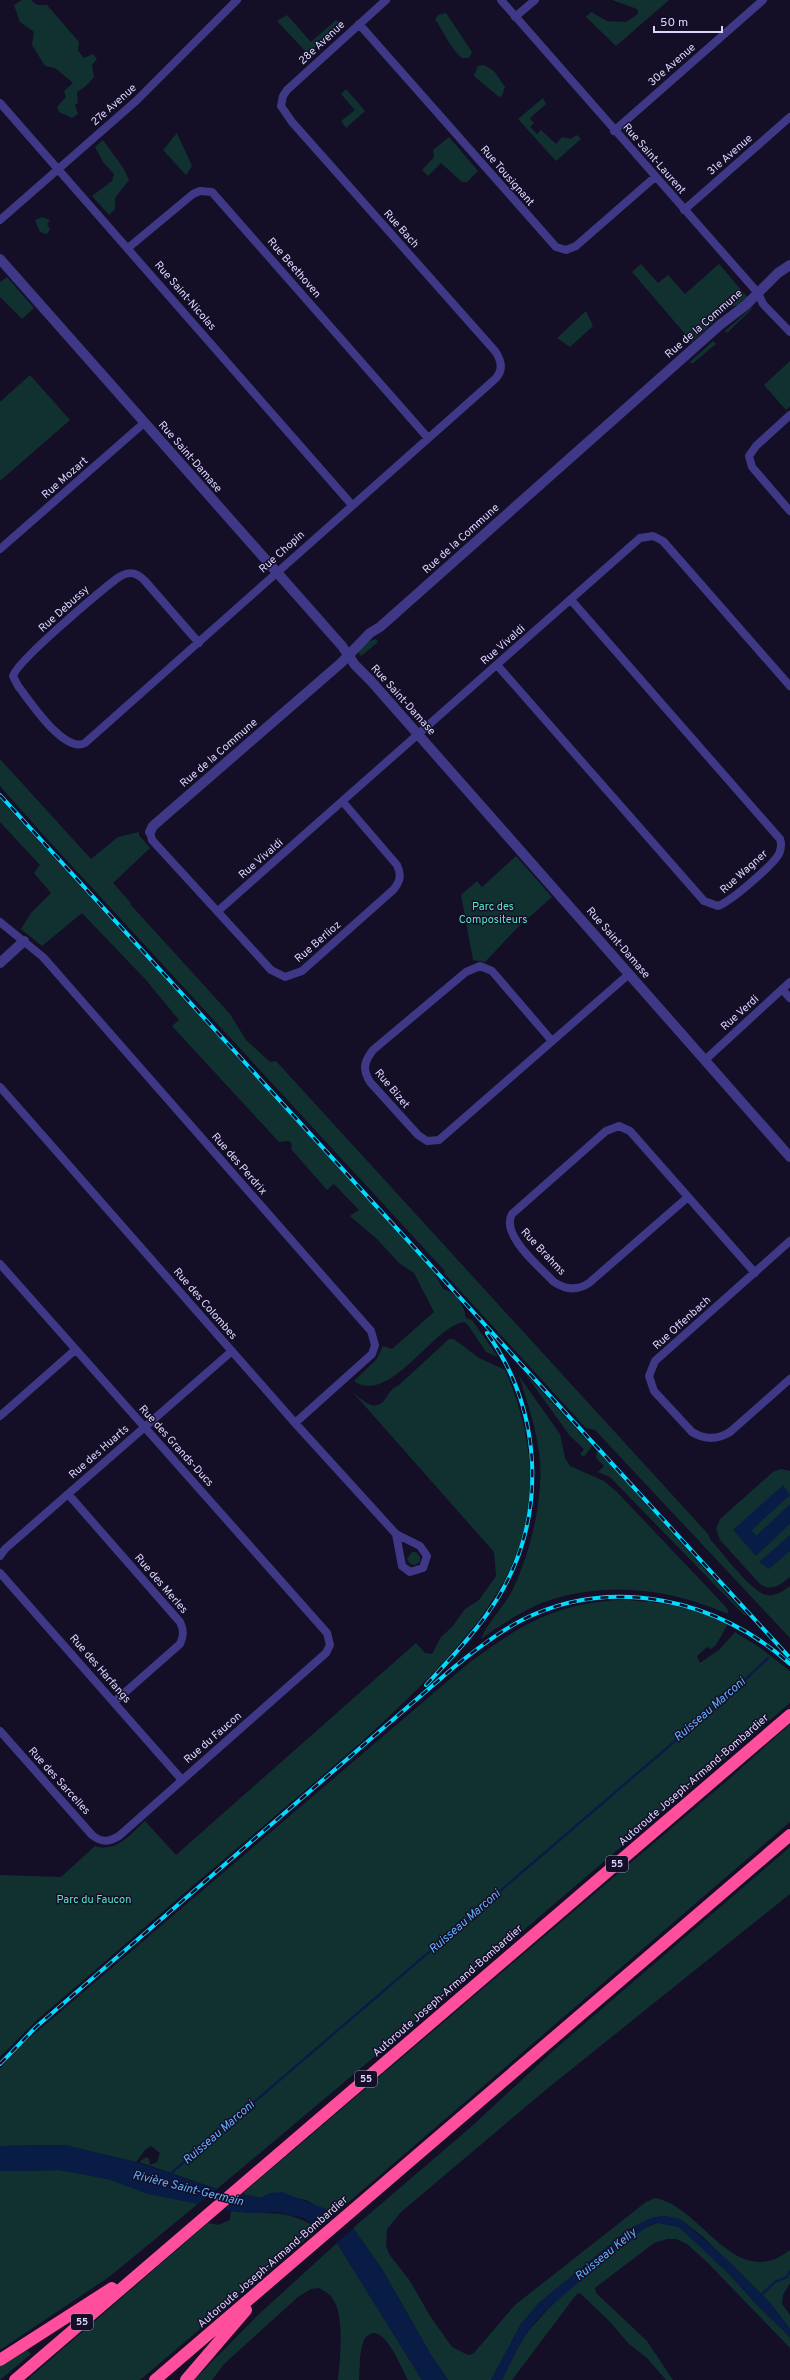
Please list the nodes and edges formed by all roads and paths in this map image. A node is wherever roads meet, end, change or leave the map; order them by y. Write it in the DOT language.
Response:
graph roads {
  1 [pos="237,0"];
  2 [pos="386,0"];
  3 [pos="500,0"];
  4 [pos="535,0"];
  5 [pos="763,0"];
  6 [pos="515,17"];
  7 [pos="358,24"];
  8 [pos="0,103"];
  9 [pos="281,106"];
  10 [pos="790,117"];
  11 [pos="614,131"];
  12 [pos="58,169"];
  13 [pos="655,177"];
  14 [pos="684,210"];
  15 [pos="0,220"];
  16 [pos="128,248"];
  17 [pos="0,259"];
  18 [pos="790,265"];
  19 [pos="758,294"];
  20 [pos="790,332"];
  21 [pos="501,367"];
  22 [pos="790,415"];
  23 [pos="144,423"];
  24 [pos="428,438"];
  25 [pos="352,505"];
  26 [pos="790,511"];
  27 [pos="0,549"];
  28 [pos="276,572"];
  29 [pos="571,600"];
  30 [pos="199,643"];
  31 [pos="348,654"];
  32 [pos="496,665"];
  33 [pos="790,686"];
  34 [pos="418,734"];
  35 [pos="72,745"];
  36 [pos="343,802"];
  37 [pos="150,832"];
  38 [pos="218,911"];
  39 [pos="0,922"];
  40 [pos="24,941"];
  41 [pos="0,962"];
  42 [pos="629,974"];
  43 [pos="790,982"];
  44 [pos="782,989"];
  45 [pos="790,998"];
  46 [pos="552,1041"];
  47 [pos="705,1060"];
  48 [pos="0,1087"];
  49 [pos="790,1157"];
  50 [pos="688,1197"];
  51 [pos="790,1241"];
  52 [pos="0,1264"];
  53 [pos="7,1272"];
  54 [pos="755,1273"];
  55 [pos="0,1278"];
  56 [pos="75,1350"];
  57 [pos="232,1351"];
  58 [pos="790,1379"];
  59 [pos="0,1416"];
  60 [pos="295,1423"];
  61 [pos="144,1427"];
  62 [pos="68,1494"];
  63 [pos="396,1534"];
  64 [pos="0,1556"];
  65 [pos="0,1573"];
  66 [pos="330,1646"];
  67 [pos="114,1702"];
  68 [pos="790,1715"];
  69 [pos="0,1731"];
  70 [pos="182,1780"];
  71 [pos="790,1835"];
  72 [pos="106,1842"];
  73 [pos="150,2264"];
  74 [pos="275,2277"];
  75 [pos="0,2360"];
  76 [pos="15,2380"];
  77 [pos="155,2380"];
  78 [pos="186,2380"];
  1 -- 12 [label="street, 27e Avenue"];
  2 -- 7 [label="street, 28e Avenue"];
  3 -- 6 [label="street, Rue Saint-Laurent"];
  4 -- 6 [label="street"];
  5 -- 11 [label="street, 30e Avenue"];
  6 -- 11 [label="street, Rue Saint-Laurent"];
  7 -- 9 [label="street, 28e Avenue"];
  7 -- 13 [label="street, Rue Tousignant"];
  8 -- 12 [label="street, Rue Saint-Nicolas"];
  9 -- 21 [label="street, Rue Bach"];
  10 -- 14 [label="street, 31e Avenue"];
  11 -- 13 [label="street, Rue Saint-Laurent"];
  12 -- 15 [label="street, 27e Avenue"];
  12 -- 16 [label="street, Rue Saint-Nicolas"];
  13 -- 14 [label="street, Rue Saint-Laurent"];
  14 -- 19 [label="street, Rue Saint-Laurent"];
  16 -- 24 [label="street, Rue Beethoven"];
  16 -- 25 [label="street, Rue Saint-Nicolas"];
  17 -- 23 [label="street, Rue Saint-Damase"];
  18 -- 19 [label="street, Rue de la Commune"];
  19 -- 20 [label="street, Rue Saint-Laurent"];
  19 -- 31 [label="street, Rue de la Commune"];
  21 -- 24 [label="street, Rue Chopin"];
  22 -- 26 [label="street"];
  23 -- 27 [label="street, Rue Mozart"];
  23 -- 28 [label="street, Rue Saint-Damase"];
  24 -- 25 [label="street, Rue Chopin"];
  25 -- 28 [label="street, Rue Chopin"];
  28 -- 30 [label="street, Rue Chopin"];
  28 -- 31 [label="street, Rue Saint-Damase"];
  29 -- 32 [label="street, Rue Vivaldi"];
  29 -- 32 [label="street, Rue Wagner"];
  29 -- 33 [label="street, Rue Vivaldi"];
  30 -- 35 [label="street, Rue Chopin"];
  30 -- 35 [label="street, Rue Debussy"];
  31 -- 34 [label="street, Rue Saint-Damase"];
  31 -- 37 [label="street, Rue de la Commune"];
  32 -- 34 [label="street, Rue Vivaldi"];
  34 -- 36 [label="street, Rue Vivaldi"];
  34 -- 42 [label="street, Rue Saint-Damase"];
  36 -- 38 [label="street, Rue Vivaldi"];
  36 -- 38 [label="street, Rue Berlioz"];
  37 -- 38 [label="street, Rue Berlioz"];
  39 -- 40 [label="street, Rue des Perdrix"];
  40 -- 41 [label="street"];
  40 -- 60 [label="street, Rue des Perdrix"];
  42 -- 46 [label="street, Rue Bizet"];
  42 -- 47 [label="street, Rue Saint-Damase"];
  43 -- 44 [label="street, Rue Verdi"];
  44 -- 45 [label="street"];
  44 -- 47 [label="street, Rue Verdi"];
  46 -- 46 [label="street, Rue Bizet"];
  47 -- 49 [label="street, Rue Saint-Damase"];
  48 -- 57 [label="street, Rue des Colombes"];
  50 -- 50 [label="street, Rue Brahms"];
  50 -- 54 [label="street, Rue Brahms"];
  51 -- 54 [label="street, Rue Offenbach"];
  52 -- 53 [label="street, Rue des Grands-Ducs"];
  53 -- 55 [label="street"];
  53 -- 56 [label="street, Rue des Grands-Ducs"];
  54 -- 58 [label="street, Rue Offenbach"];
  56 -- 59 [label="street"];
  56 -- 61 [label="street, Rue des Grands-Ducs"];
  57 -- 60 [label="street, Rue des Colombes"];
  57 -- 61 [label="street, Rue des Huarts"];
  60 -- 63 [label="street, Rue des Colombes"];
  61 -- 62 [label="street, Rue des Huarts"];
  61 -- 66 [label="street, Rue des Grands-Ducs"];
  62 -- 64 [label="street, Rue des Huarts"];
  62 -- 67 [label="street, Rue des Merles"];
  63 -- 63 [label="street, Rue des Colombes"];
  65 -- 67 [label="street, Rue des Harfangs"];
  66 -- 70 [label="street, Rue du Faucon"];
  67 -- 70 [label="street, Rue des Harfangs"];
  68 -- 73 [label="highway, Autoroute Joseph-Armand-Bombardier / 55"];
  69 -- 72 [label="street, Rue des Sarcelles"];
  70 -- 72 [label="street, Rue du Faucon"];
  71 -- 74 [label="highway, Autoroute Joseph-Armand-Bombardier"];
  73 -- 75 [label="highway"];
  73 -- 76 [label="highway, Autoroute Joseph-Armand-Bombardier / 55"];
  74 -- 77 [label="highway, Autoroute Joseph-Armand-Bombardier"];
  74 -- 78 [label="highway"];
}
